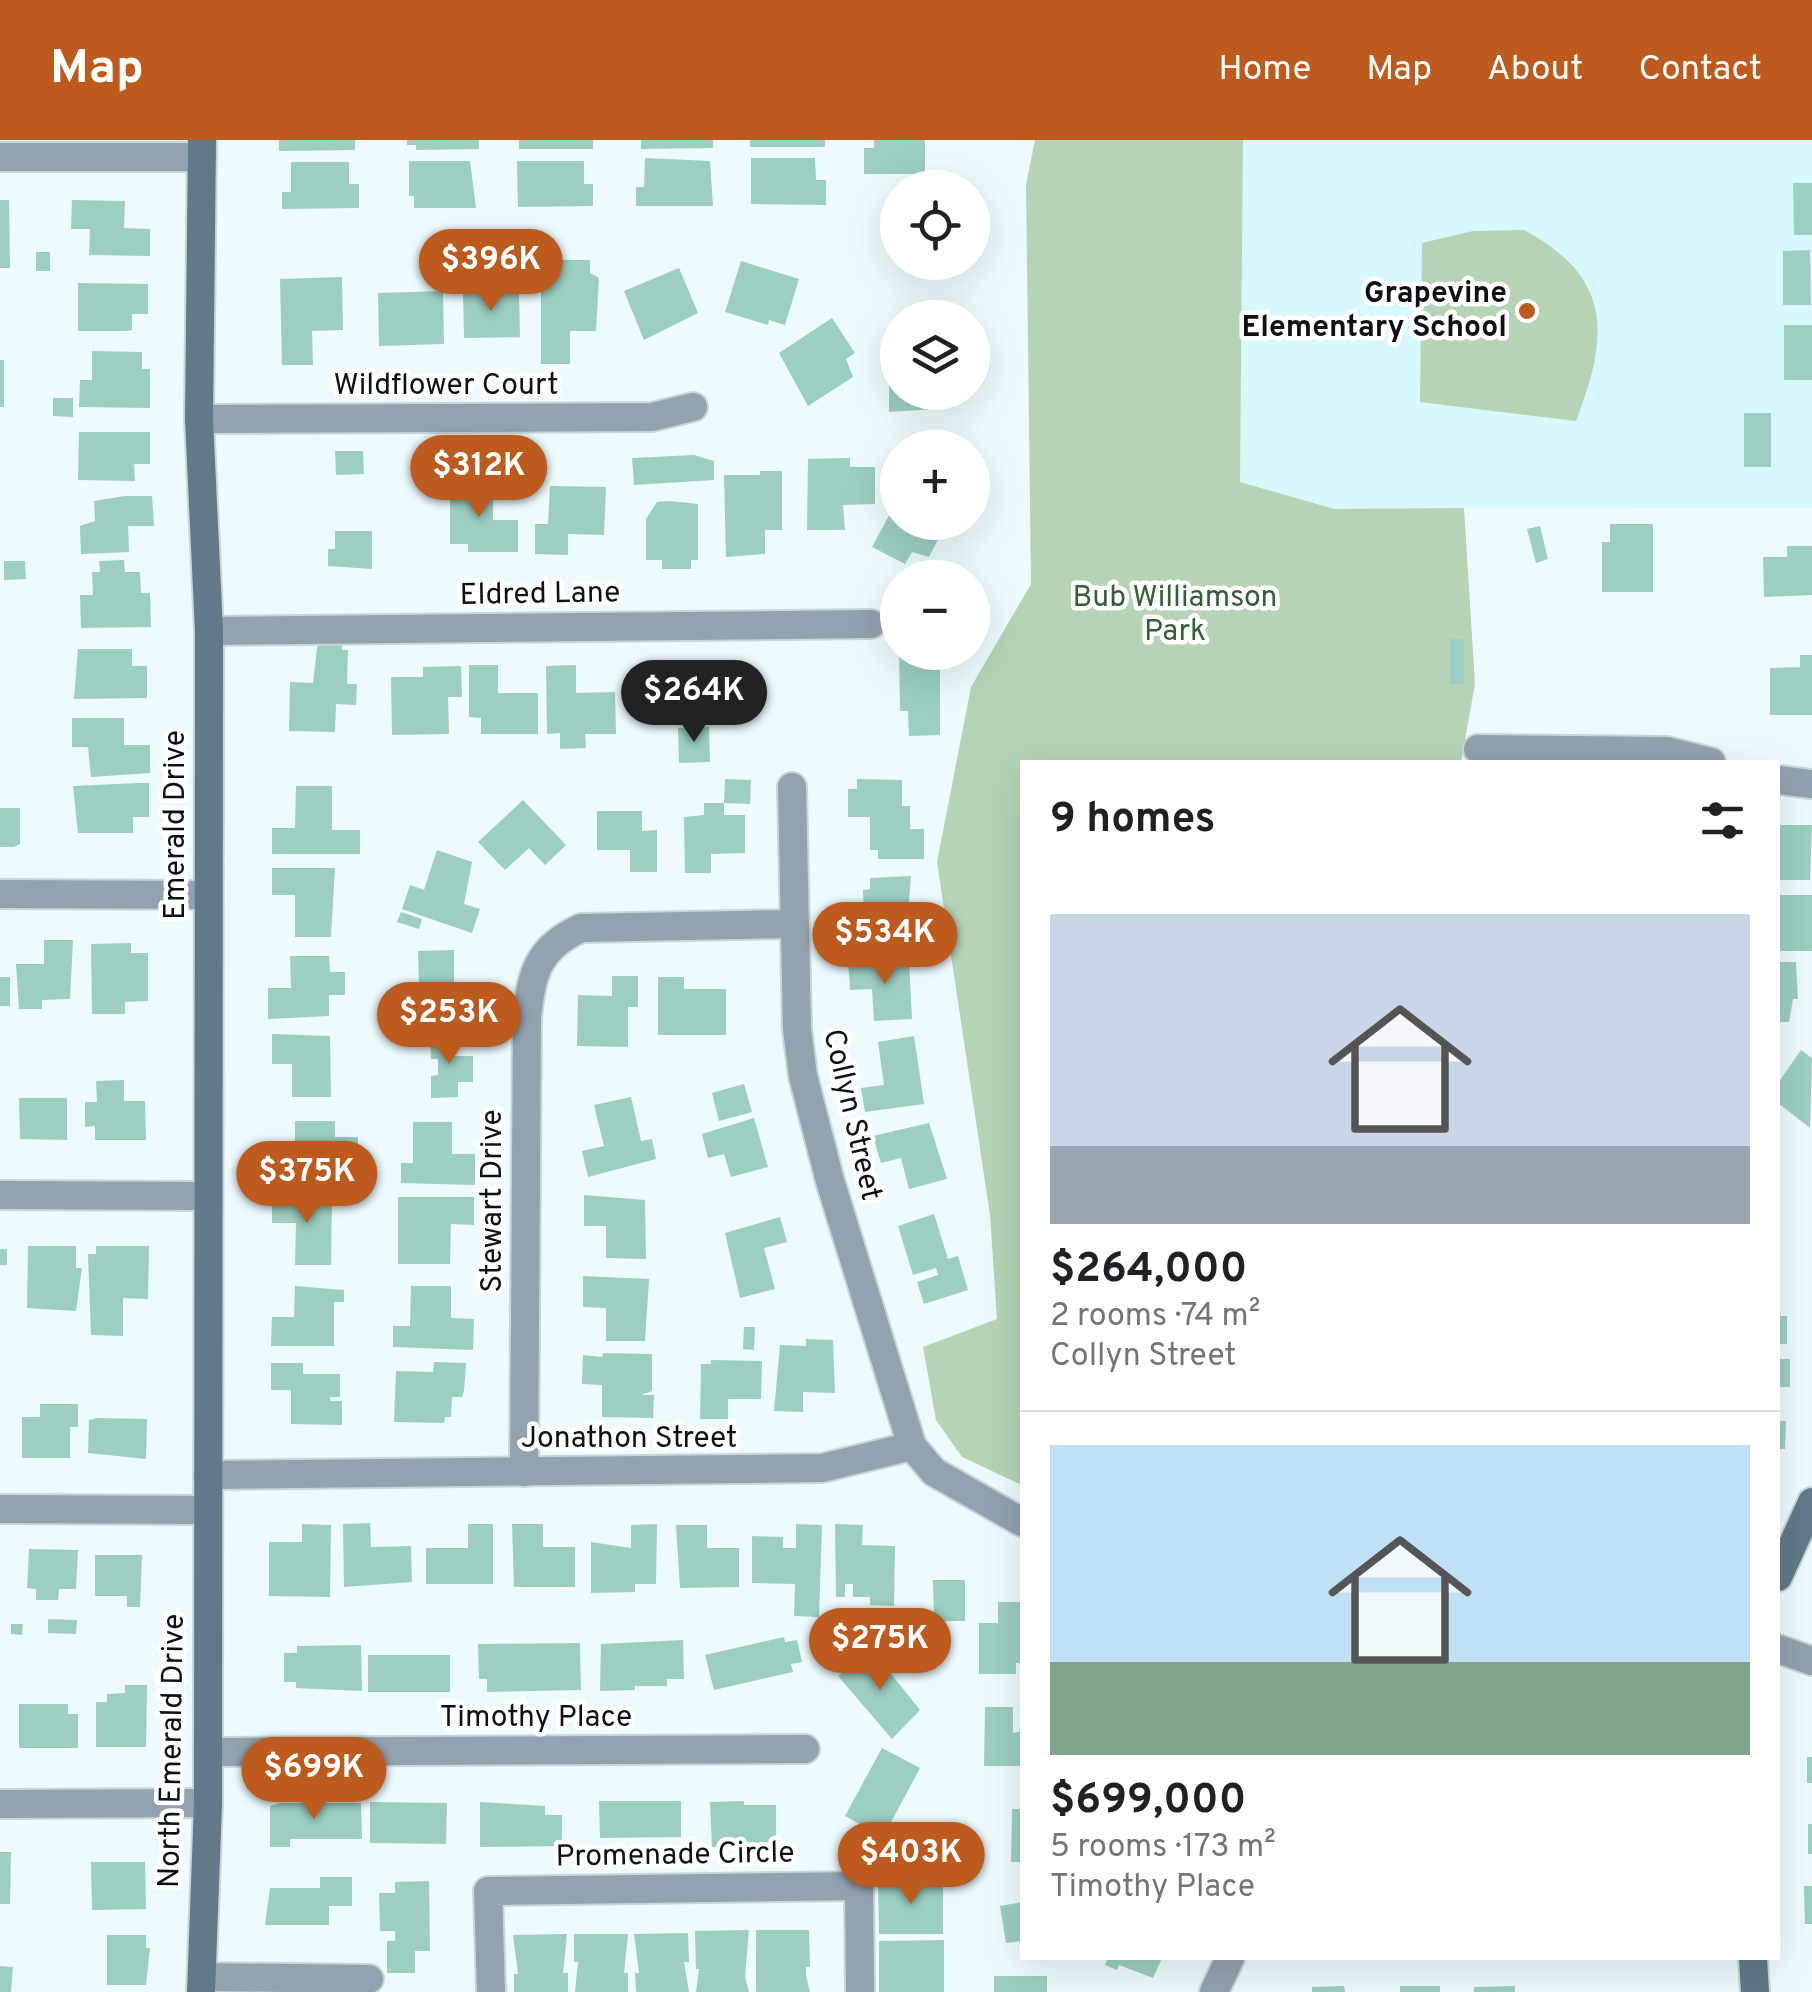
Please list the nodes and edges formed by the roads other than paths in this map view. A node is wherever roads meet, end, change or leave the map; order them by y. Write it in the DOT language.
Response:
graph roads {
  1 [pos="202,148"];
  2 [pos="0,157"];
  3 [pos="693,407"];
  4 [pos="199,419"];
  5 [pos="871,624"];
  6 [pos="209,631"];
  7 [pos="1478,750"];
  8 [pos="1703,760"];
  9 [pos="1780,780"];
  10 [pos="1812,784"];
  11 [pos="792,787"];
  12 [pos="0,894"];
  13 [pos="208,895"];
  14 [pos="794,924"];
  15 [pos="0,1195"];
  16 [pos="208,1196"];
  17 [pos="912,1446"];
  18 [pos="524,1472"];
  19 [pos="208,1475"];
  20 [pos="1812,1502"];
  21 [pos="0,1510"];
  22 [pos="208,1510"];
  23 [pos="1020,1521"];
  24 [pos="1780,1573"];
  25 [pos="1780,1651"];
  26 [pos="1812,1661"];
  27 [pos="806,1748"];
  28 [pos="208,1752"];
  29 [pos="208,1803"];
  30 [pos="0,1804"];
  31 [pos="1229,1960"];
  32 [pos="1753,1960"];
  33 [pos="369,1980"];
  34 [pos="202,1984"];
  35 [pos="491,1992"];
  36 [pos="860,1992"];
  37 [pos="1214,1992"];
  38 [pos="1755,1992"];
  1 -- 2 [label="street"];
  1 -- 4 [label="main road, Emerald Drive"];
  3 -- 4 [label="street, Wildflower Court"];
  4 -- 6 [label="main road, Emerald Drive"];
  5 -- 6 [label="street, Eldred Lane"];
  6 -- 13 [label="main road, Emerald Drive"];
  7 -- 8 [label="street"];
  9 -- 10 [label="street"];
  11 -- 14 [label="street, Collyn Street"];
  12 -- 13 [label="street"];
  13 -- 16 [label="main road, Emerald Drive"];
  14 -- 17 [label="street, Collyn Street"];
  14 -- 18 [label="street, Stewart Drive"];
  15 -- 16 [label="street"];
  16 -- 19 [label="main road, Emerald Drive"];
  17 -- 18 [label="street, Jonathon Street"];
  17 -- 23 [label="street"];
  18 -- 19 [label="street, Jonathon Street"];
  19 -- 22 [label="main road, Emerald Drive"];
  20 -- 24 [label="main road"];
  21 -- 22 [label="street"];
  22 -- 28 [label="main road, North Emerald Drive"];
  25 -- 26 [label="street"];
  27 -- 28 [label="street, Timothy Place"];
  28 -- 29 [label="main road, North Emerald Drive"];
  29 -- 30 [label="street"];
  29 -- 34 [label="main road, North Emerald Drive"];
  31 -- 37 [label="street"];
  32 -- 38 [label="main road"];
  33 -- 34 [label="street"];
  35 -- 36 [label="street, Promenade Circle"];
}
